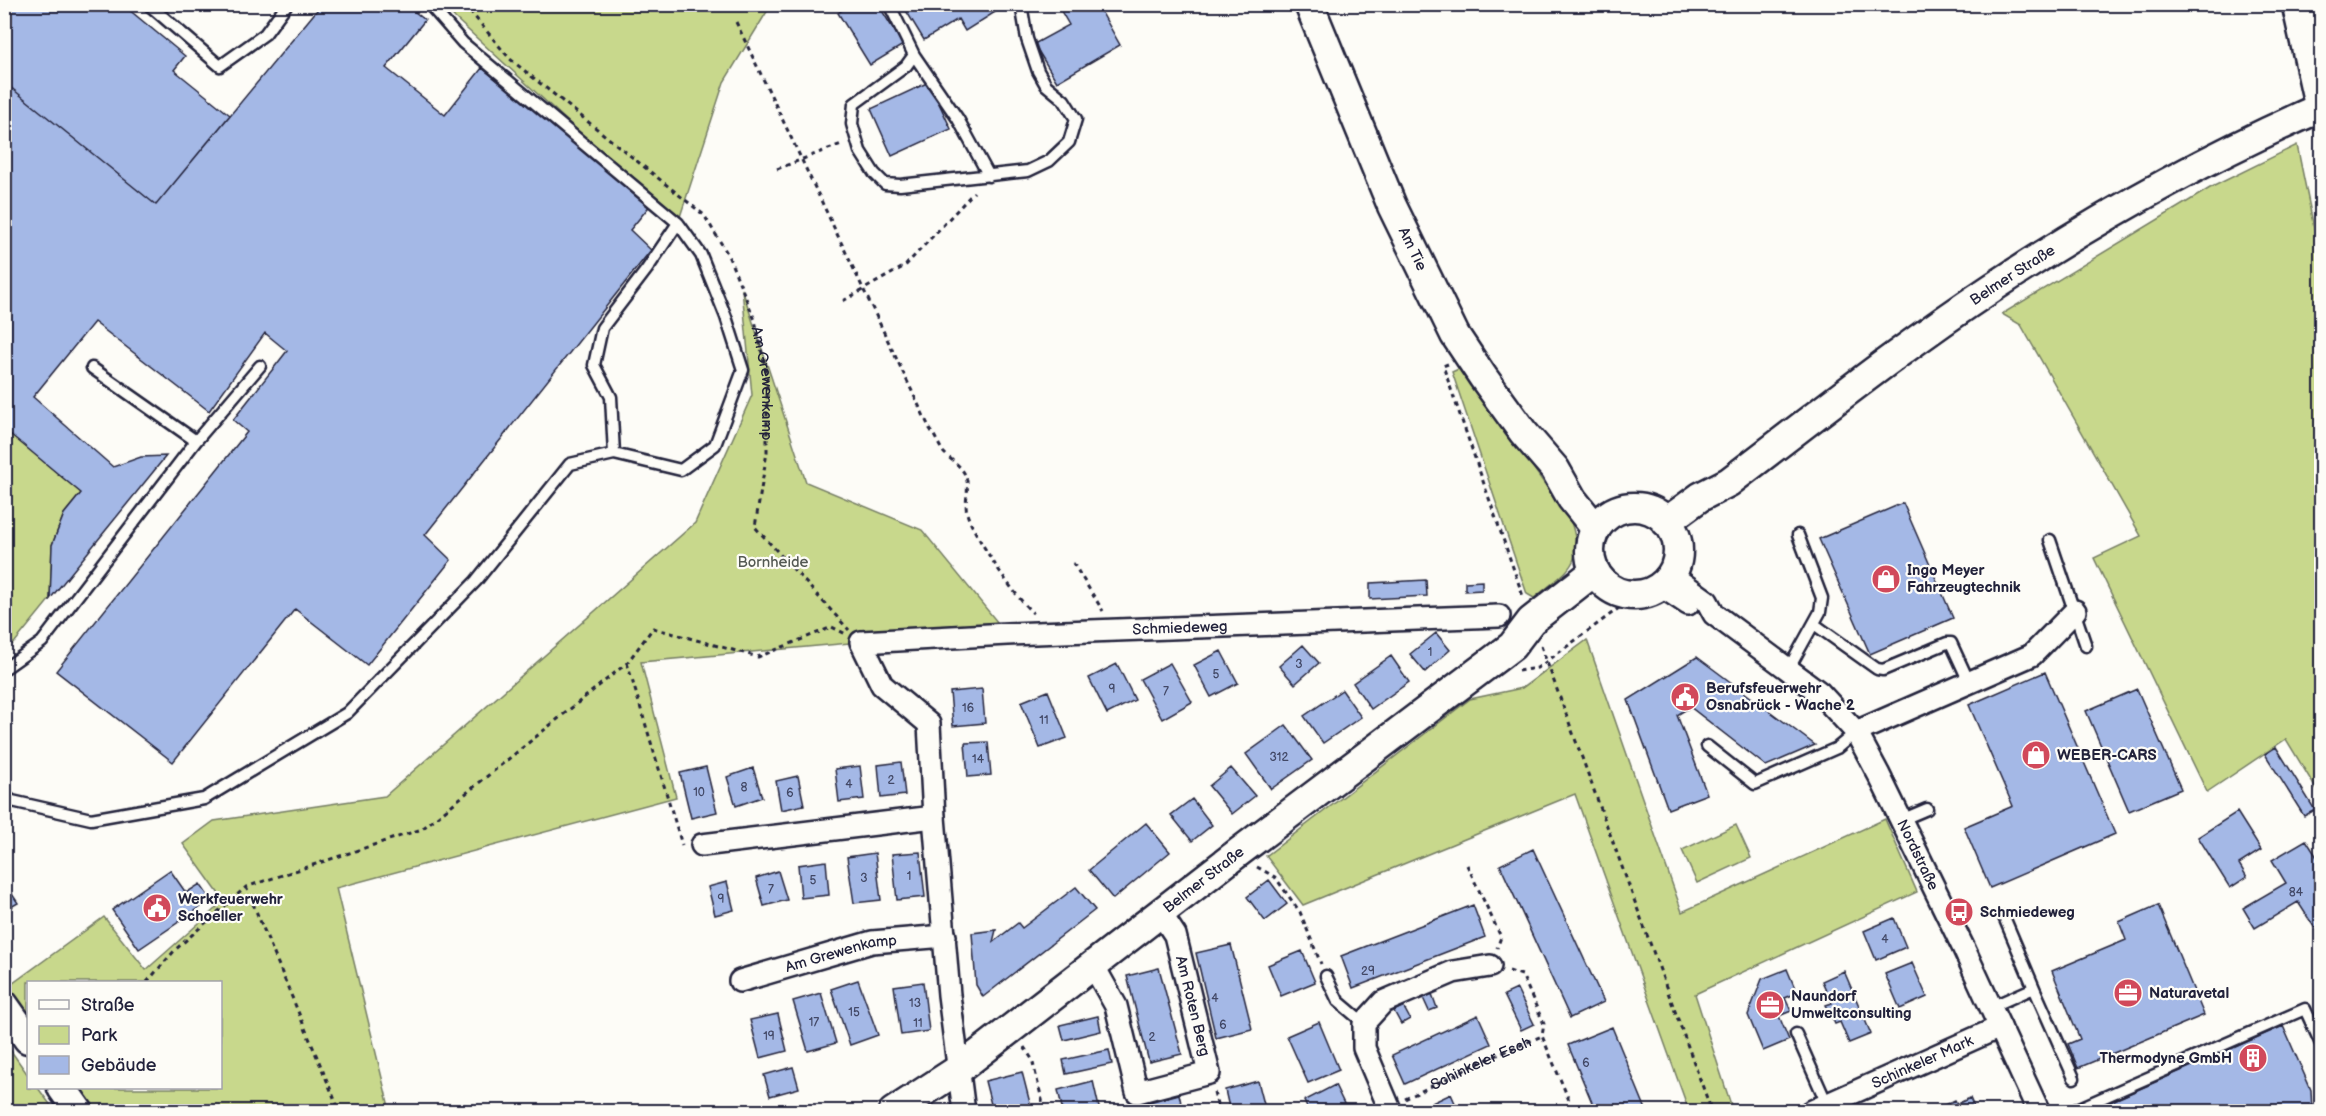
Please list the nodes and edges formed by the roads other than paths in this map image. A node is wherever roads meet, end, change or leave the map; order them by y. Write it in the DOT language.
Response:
graph roads {
  1 [pos="148,4"];
  2 [pos="287,4"];
  3 [pos="429,4"];
  4 [pos="889,4"];
  5 [pos="1021,4"];
  6 [pos="1309,4"];
  7 [pos="2299,4"];
  8 [pos="914,55"];
  9 [pos="2322,107"];
  10 [pos="989,176"];
  11 [pos="678,223"];
  12 [pos="260,366"];
  13 [pos="92,368"];
  14 [pos="196,441"];
  15 [pos="614,454"];
  16 [pos="1602,523"];
  17 [pos="1671,528"];
  18 [pos="1798,535"];
  19 [pos="2050,540"];
  20 [pos="1600,578"];
  21 [pos="1666,580"];
  22 [pos="2075,611"];
  23 [pos="1714,614"];
  24 [pos="1499,615"];
  25 [pos="1814,624"];
  26 [pos="2086,646"];
  27 [pos="4,669"];
  28 [pos="1788,670"];
  29 [pos="1969,682"];
  30 [pos="1856,732"];
  31 [pos="1707,746"];
  32 [pos="4,795"];
  33 [pos="1927,809"];
  34 [pos="934,817"];
  35 [pos="1901,820"];
  36 [pos="702,845"];
  37 [pos="1161,914"];
  38 [pos="2004,917"];
  39 [pos="945,936"];
  40 [pos="1093,965"];
  41 [pos="1490,966"];
  42 [pos="1326,976"];
  43 [pos="740,981"];
  44 [pos="2034,988"];
  45 [pos="4,1005"];
  46 [pos="1996,1017"];
  47 [pos="1364,1023"];
  48 [pos="1796,1034"];
  49 [pos="27,1038"];
  50 [pos="2322,1046"];
  51 [pos="959,1069"];
  52 [pos="2074,1078"];
  53 [pos="63,1089"];
  54 [pos="1819,1108"];
  55 [pos="1390,1109"];
  56 [pos="79,1112"];
  57 [pos="893,1112"];
  58 [pos="964,1112"];
  59 [pos="2039,1112"];
  60 [pos="2078,1112"];
  1 -- 2 [label="lane"];
  3 -- 11 [label="lane"];
  4 -- 8 [label="lane"];
  5 -- 10 [label="lane"];
  6 -- 16 [label="street, Am Tie"];
  7 -- 9 [label="highway"];
  8 -- 10 [label="lane"];
  8 -- 10 [label="lane"];
  9 -- 17 [label="street, Belmer Straße"];
  11 -- 15 [label="lane"];
  11 -- 15 [label="lane"];
  12 -- 14 [label="lane"];
  13 -- 14 [label="lane"];
  14 -- 27 [label="lane"];
  15 -- 32 [label="lane"];
  16 -- 17 [label="street"];
  16 -- 20 [label="street"];
  17 -- 21 [label="street"];
  18 -- 25 [label="lane"];
  19 -- 22 [label="lane"];
  20 -- 21 [label="street"];
  20 -- 37 [label="street, Belmer Straße"];
  21 -- 23 [label="street, Nordstraße"];
  21 -- 23 [label="street, Nordstraße"];
  22 -- 26 [label="lane"];
  22 -- 29 [label="street"];
  23 -- 28 [label="street, Nordstraße"];
  24 -- 34 [label="street, Schmiedeweg"];
  25 -- 28 [label="lane"];
  25 -- 29 [label="lane"];
  28 -- 30 [label="street, Nordstraße"];
  29 -- 30 [label="street"];
  30 -- 31 [label="lane"];
  30 -- 35 [label="street, Nordstraße"];
  33 -- 35 [label="lane"];
  34 -- 36 [label="street"];
  34 -- 39 [label="street"];
  35 -- 46 [label="street, Nordstraße"];
  37 -- 40 [label="street, Belmer Straße"];
  37 -- 40 [label="street, Am Roten Berg"];
  38 -- 44 [label="lane"];
  39 -- 43 [label="street, Am Grewenkamp"];
  39 -- 51 [label="street"];
  40 -- 51 [label="street, Belmer Straße"];
  41 -- 47 [label="street"];
  42 -- 47 [label="lane"];
  44 -- 46 [label="lane"];
  44 -- 52 [label="lane"];
  45 -- 49 [label="street"];
  46 -- 54 [label="street, Schinkeler Mark"];
  46 -- 59 [label="street, Nordstraße"];
  47 -- 55 [label="street"];
  48 -- 54 [label="lane"];
  50 -- 60 [label="lane"];
  51 -- 57 [label="street, Belmer Straße"];
  51 -- 58 [label="street"];
  53 -- 56 [label="street"];
}
